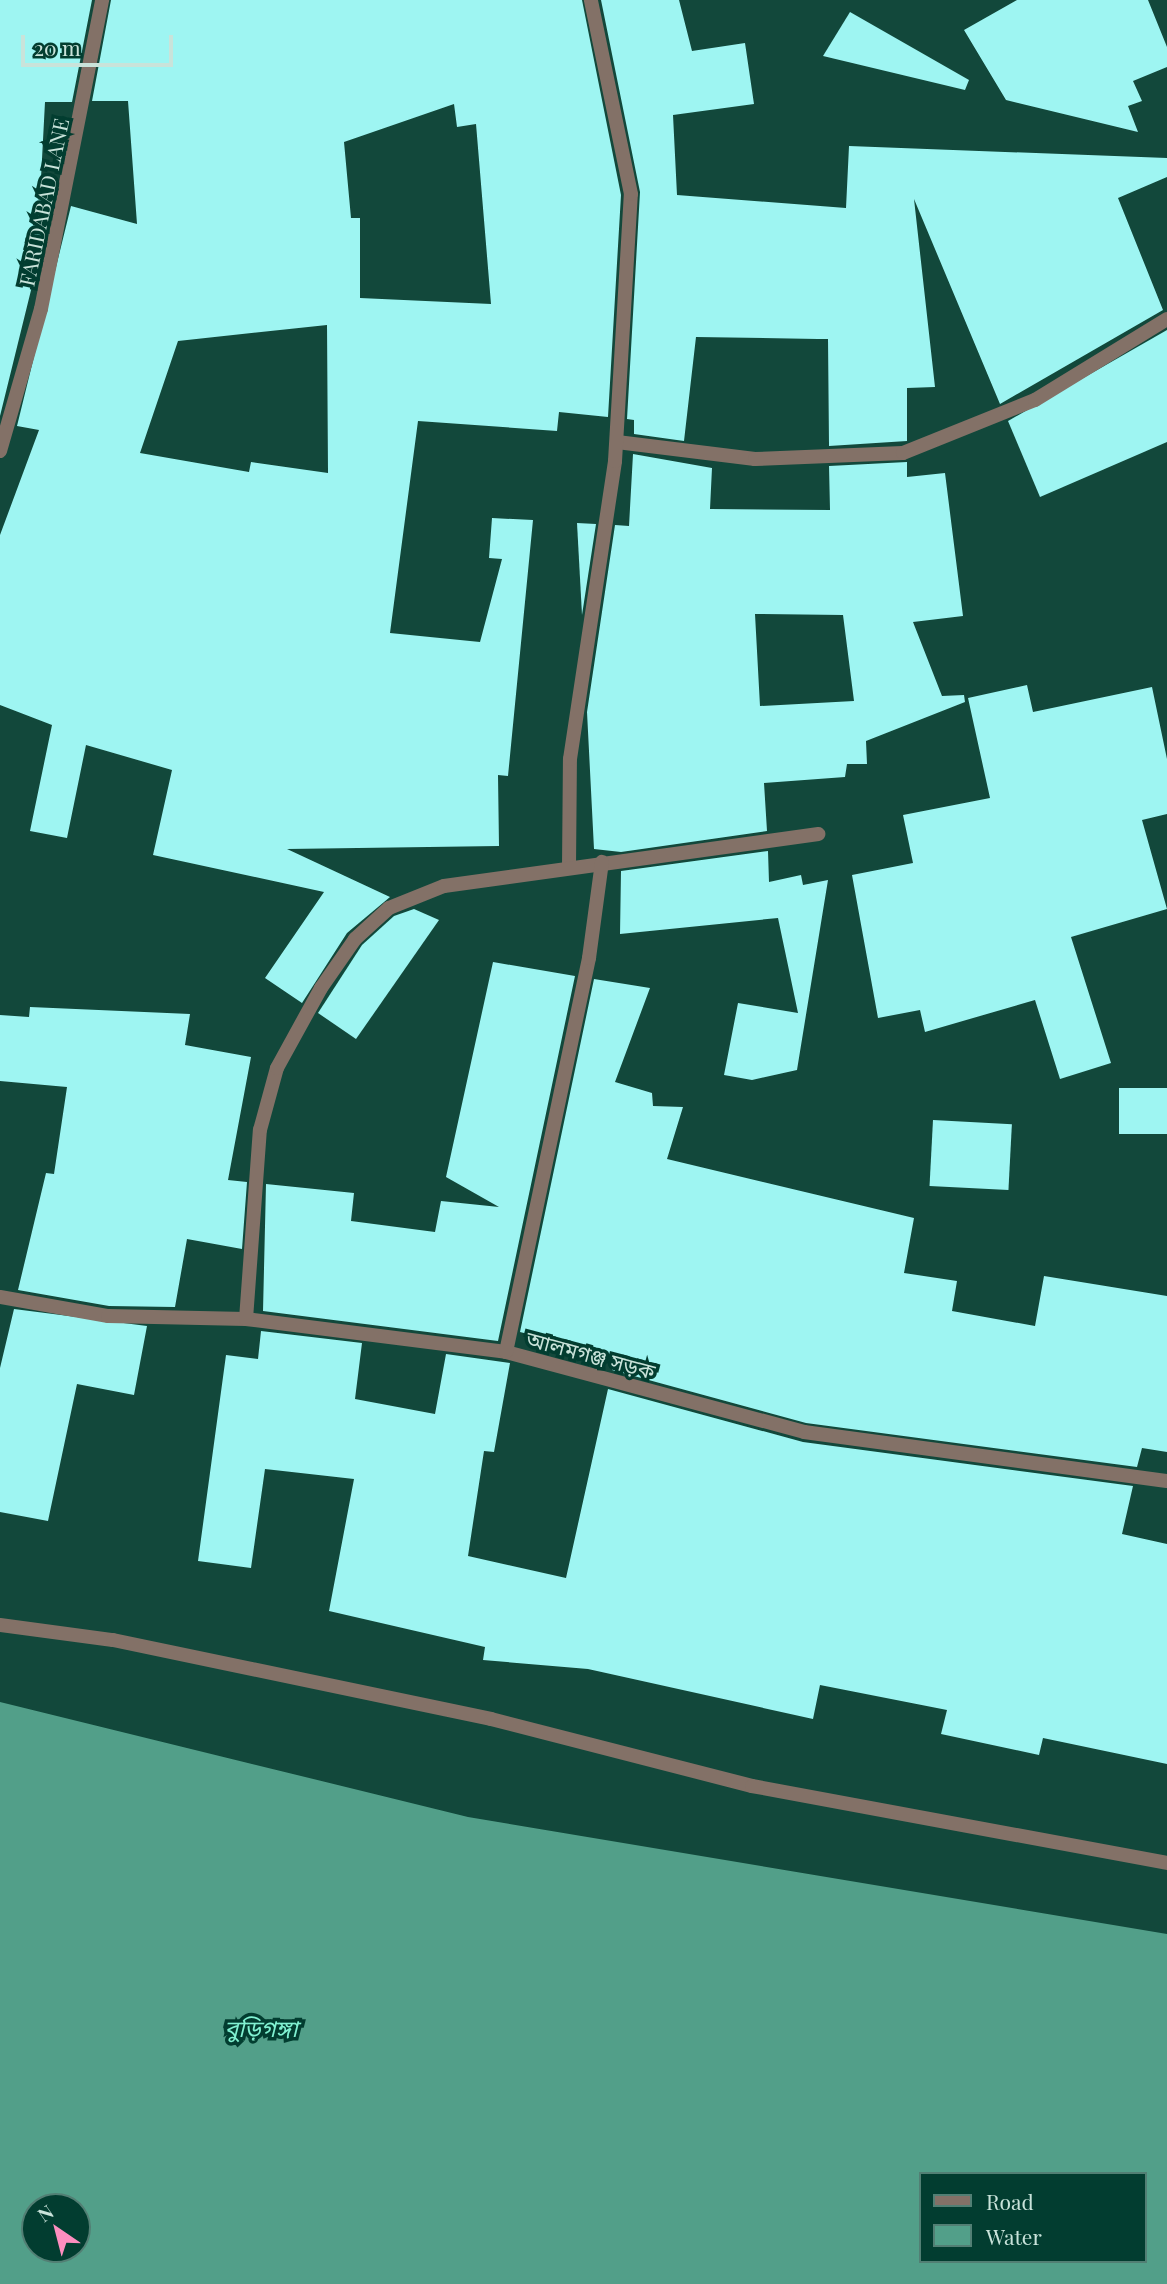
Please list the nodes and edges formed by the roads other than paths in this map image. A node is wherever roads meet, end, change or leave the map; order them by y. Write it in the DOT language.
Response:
graph roads {
  1 [pos="102,0"];
  2 [pos="591,0"];
  3 [pos="1167,319"];
  4 [pos="617,442"];
  5 [pos="0,451"];
  6 [pos="818,834"];
  7 [pos="602,862"];
  8 [pos="569,867"];
  9 [pos="0,1297"];
  10 [pos="246,1320"];
  11 [pos="506,1352"];
  12 [pos="1167,1481"];
  13 [pos="0,1625"];
  14 [pos="1167,1863"];
  1 -- 5 [label="street, FARIDABAD LANE"];
  2 -- 4 [label="street"];
  3 -- 4 [label="street"];
  4 -- 8 [label="street"];
  6 -- 7 [label="street"];
  7 -- 8 [label="street"];
  7 -- 11 [label="street"];
  8 -- 10 [label="street"];
  9 -- 10 [label="street, আলমগঞ্জ সড়ক"];
  10 -- 11 [label="street, আলমগঞ্জ সড়ক"];
  11 -- 12 [label="street, আলমগঞ্জ সড়ক"];
  13 -- 14 [label="street"];
}
